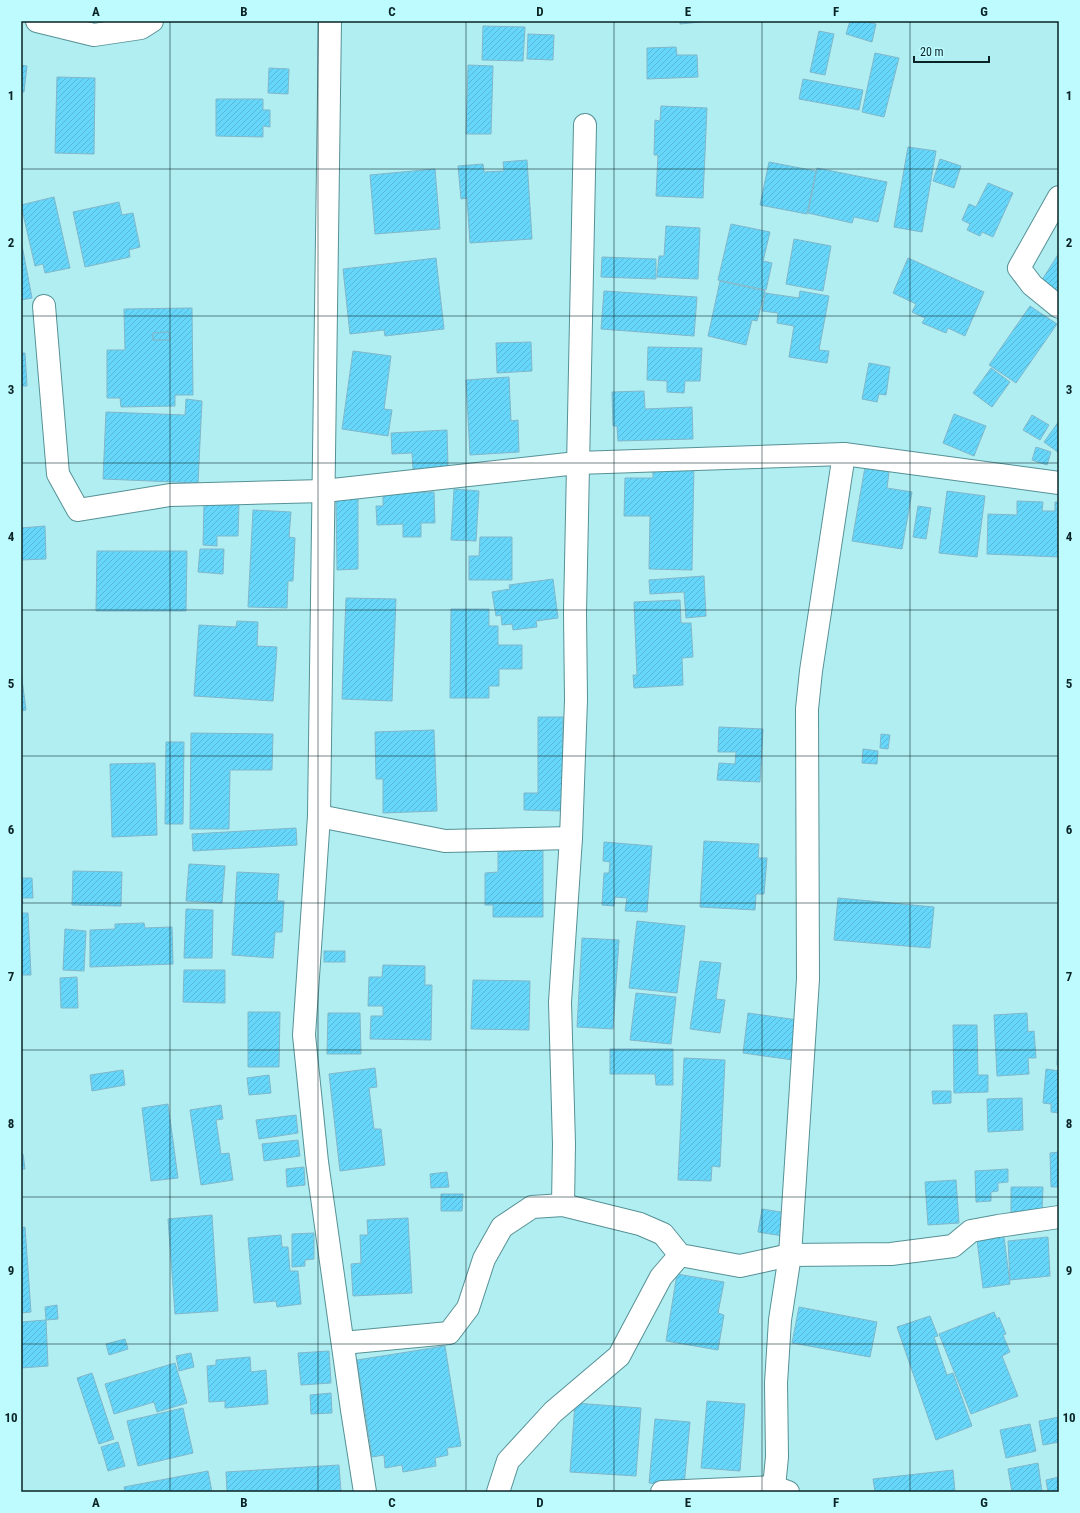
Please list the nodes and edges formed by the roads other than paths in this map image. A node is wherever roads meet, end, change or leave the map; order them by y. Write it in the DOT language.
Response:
graph roads {
  1 [pos="37,21"];
  2 [pos="152,21"];
  3 [pos="330,21"];
  4 [pos="585,126"];
  5 [pos="1059,197"];
  6 [pos="44,306"];
  7 [pos="1059,307"];
  8 [pos="844,454"];
  9 [pos="577,462"];
  10 [pos="1059,483"];
  11 [pos="324,491"];
  12 [pos="319,816"];
  13 [pos="571,838"];
  14 [pos="563,1205"];
  15 [pos="1059,1217"];
  16 [pos="790,1255"];
  17 [pos="680,1256"];
  18 [pos="343,1343"];
  19 [pos="781,1490"];
  20 [pos="365,1492"];
  21 [pos="498,1492"];
  22 [pos="662,1492"];
  1 -- 2 [label="street"];
  3 -- 11 [label="street"];
  4 -- 9 [label="street"];
  5 -- 7 [label="street"];
  6 -- 11 [label="street"];
  8 -- 9 [label="street"];
  8 -- 10 [label="street"];
  8 -- 16 [label="street"];
  9 -- 11 [label="street"];
  9 -- 13 [label="street"];
  11 -- 12 [label="street"];
  12 -- 13 [label="street"];
  12 -- 18 [label="street"];
  13 -- 14 [label="street"];
  14 -- 17 [label="street"];
  14 -- 18 [label="street"];
  15 -- 16 [label="street"];
  16 -- 17 [label="street"];
  16 -- 19 [label="street"];
  17 -- 21 [label="street"];
  18 -- 20 [label="street"];
  19 -- 22 [label="street"];
}
